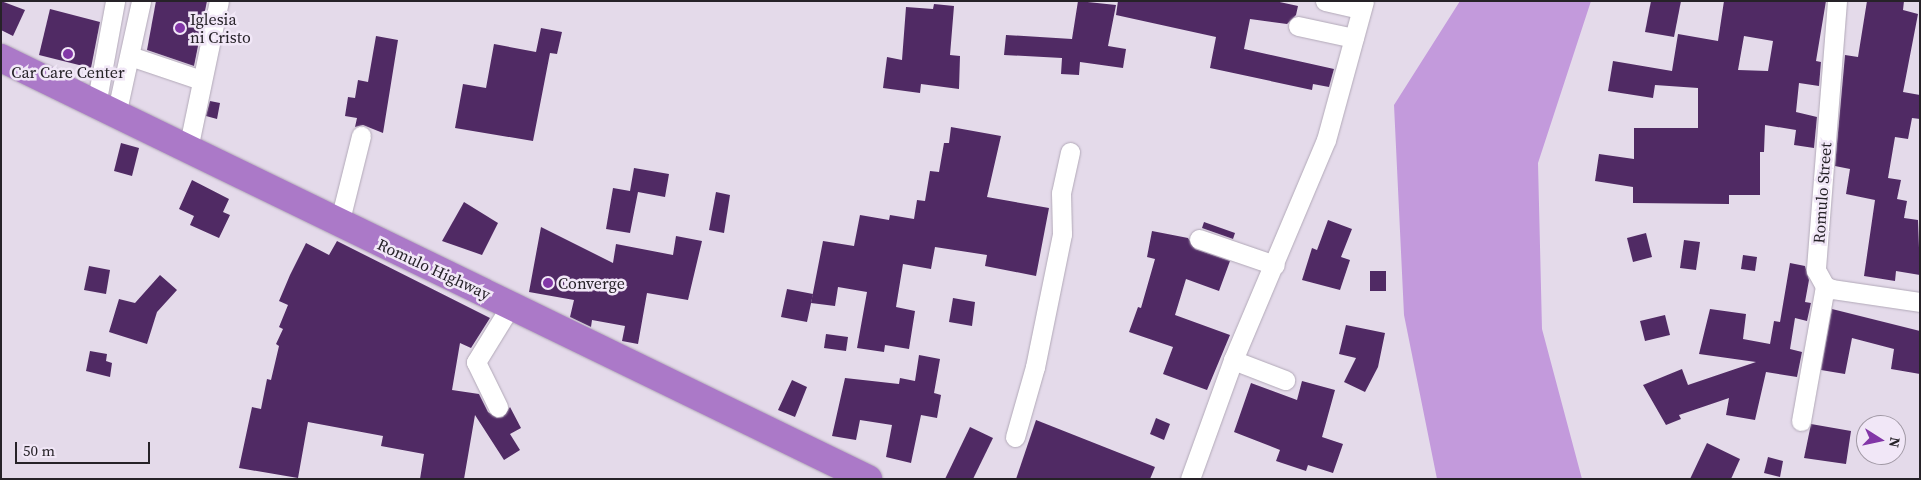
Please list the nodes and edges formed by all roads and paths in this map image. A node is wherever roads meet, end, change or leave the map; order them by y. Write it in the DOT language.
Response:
graph roads {
  1 [pos="115,1"];
  2 [pos="141,1"];
  3 [pos="219,1"];
  4 [pos="1325,1"];
  5 [pos="1837,1"];
  6 [pos="1363,5"];
  7 [pos="1298,26"];
  8 [pos="1354,38"];
  9 [pos="130,56"];
  10 [pos="1,58"];
  11 [pos="201,80"];
  12 [pos="106,110"];
  13 [pos="361,136"];
  14 [pos="188,149"];
  15 [pos="1070,152"];
  16 [pos="339,224"];
  17 [pos="1199,239"];
  18 [pos="1275,266"];
  19 [pos="1825,286"];
  20 [pos="1920,302"];
  21 [pos="511,305"];
  22 [pos="1233,360"];
  23 [pos="1285,380"];
  24 [pos="498,407"];
  25 [pos="1802,421"];
  26 [pos="1014,437"];
  27 [pos="868,479"];
  28 [pos="1190,479"];
  1 -- 12 [label="street"];
  2 -- 9 [label="street"];
  3 -- 11 [label="street"];
  4 -- 6 [label="street"];
  5 -- 19 [label="street, Romulo Street"];
  6 -- 8 [label="street"];
  7 -- 8 [label="street"];
  8 -- 18 [label="street"];
  9 -- 11 [label="street"];
  9 -- 12 [label="street"];
  10 -- 12 [label="highway, Romulo Highway"];
  11 -- 14 [label="street"];
  12 -- 14 [label="highway, Romulo Highway"];
  13 -- 16 [label="street"];
  14 -- 16 [label="highway, Romulo Highway"];
  15 -- 26 [label="street"];
  16 -- 21 [label="highway, Romulo Highway"];
  17 -- 18 [label="street"];
  18 -- 22 [label="street"];
  19 -- 20 [label="street"];
  19 -- 25 [label="street"];
  21 -- 24 [label="street"];
  21 -- 27 [label="highway, Romulo Highway"];
  22 -- 23 [label="street"];
  22 -- 28 [label="street"];
}
